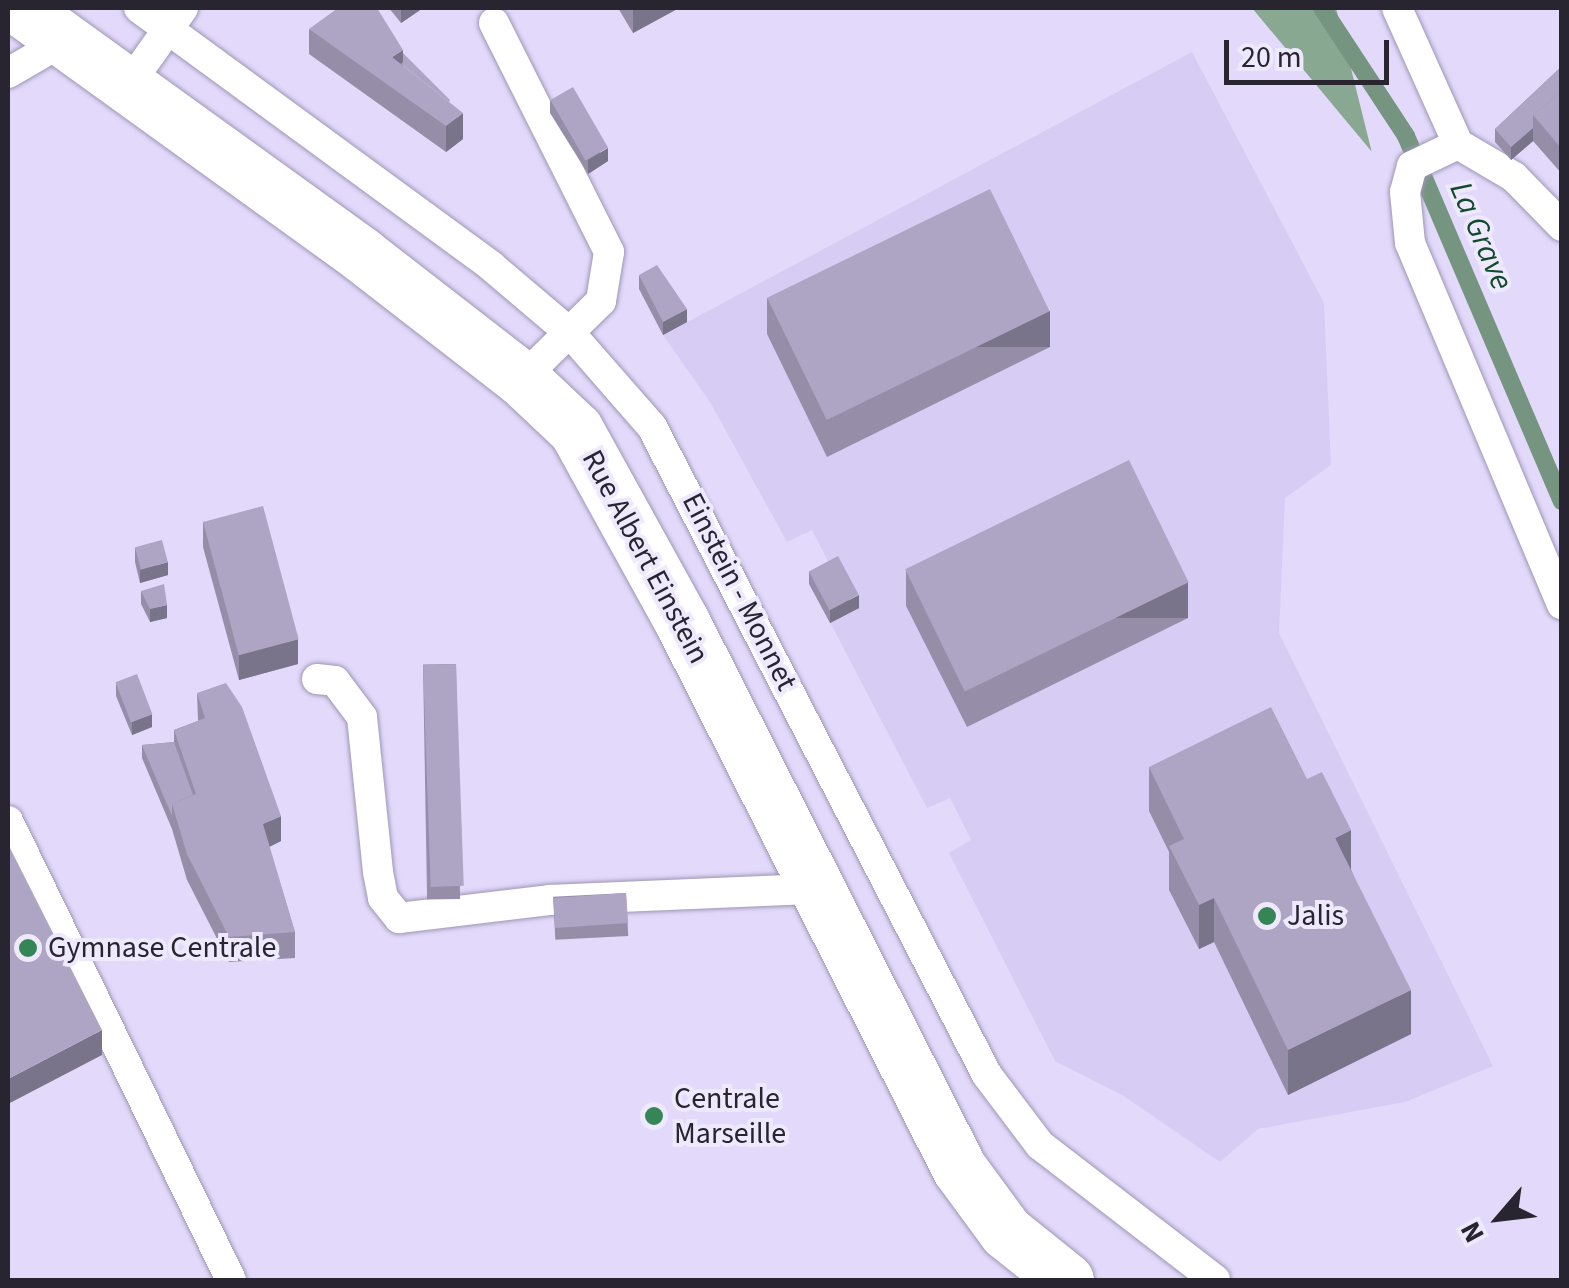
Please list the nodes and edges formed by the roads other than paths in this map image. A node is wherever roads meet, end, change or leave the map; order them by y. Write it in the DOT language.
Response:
graph roads {
  1 [pos="20,8"];
  2 [pos="139,8"];
  3 [pos="1396,8"];
  4 [pos="176,18"];
  5 [pos="494,23"];
  6 [pos="65,40"];
  7 [pos="8,73"];
  8 [pos="128,84"];
  9 [pos="1458,144"];
  10 [pos="1562,226"];
  11 [pos="570,333"];
  12 [pos="522,379"];
  13 [pos="1562,604"];
  14 [pos="317,679"];
  15 [pos="8,822"];
  16 [pos="817,889"];
  17 [pos="231,1280"];
  18 [pos="1066,1280"];
  19 [pos="1215,1280"];
  1 -- 6 [label="street, Rue Albert Einstein"];
  2 -- 4 [label="lane, Einstein - Monnet"];
  3 -- 9 [label="lane"];
  4 -- 8 [label="lane"];
  4 -- 11 [label="lane, Einstein - Monnet"];
  5 -- 11 [label="lane"];
  6 -- 7 [label="lane"];
  6 -- 8 [label="street, Rue Albert Einstein"];
  8 -- 12 [label="street, Rue Albert Einstein"];
  9 -- 10 [label="lane"];
  9 -- 13 [label="lane"];
  11 -- 12 [label="lane"];
  11 -- 19 [label="lane, Einstein - Monnet"];
  12 -- 16 [label="street, Rue Albert Einstein"];
  14 -- 16 [label="lane"];
  15 -- 17 [label="lane"];
  16 -- 18 [label="street, Rue Albert Einstein"];
}
